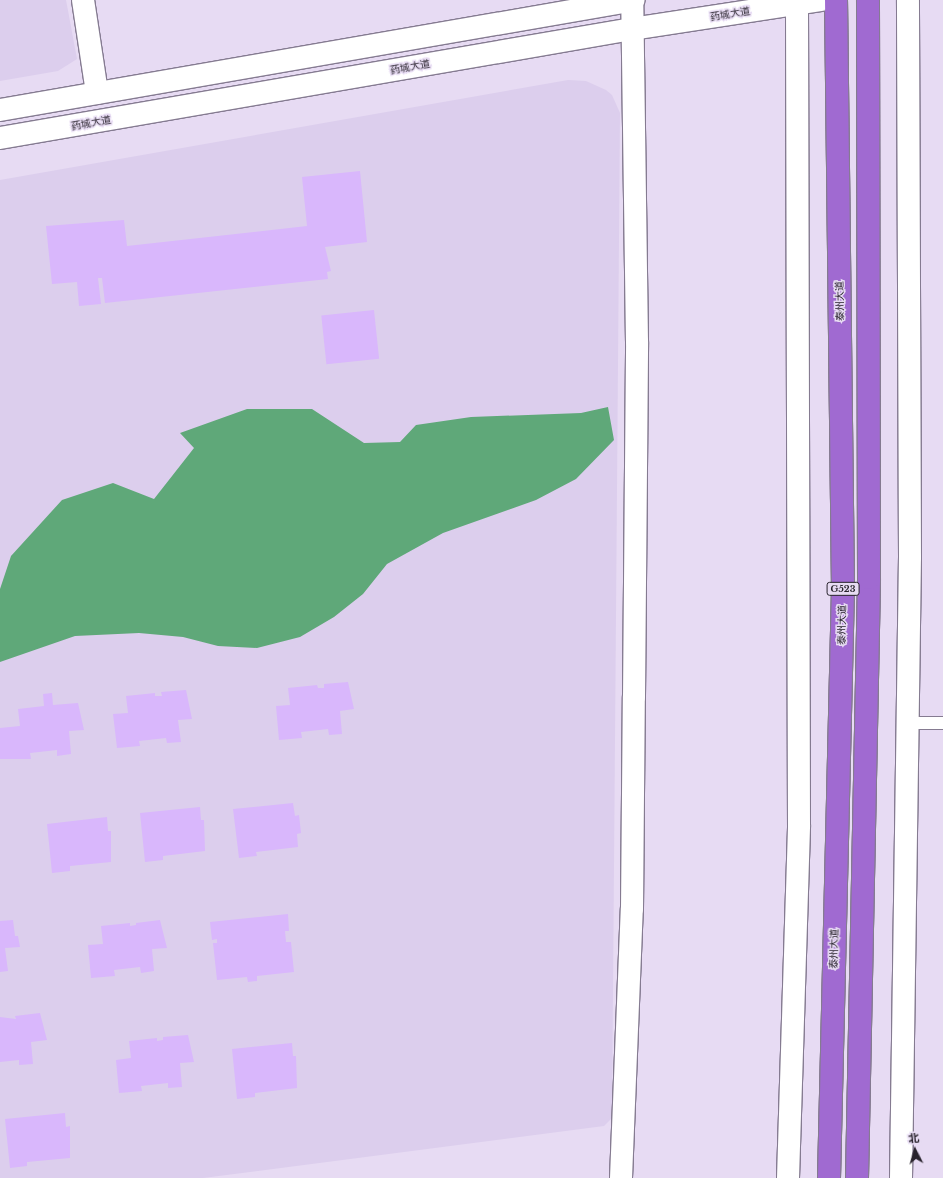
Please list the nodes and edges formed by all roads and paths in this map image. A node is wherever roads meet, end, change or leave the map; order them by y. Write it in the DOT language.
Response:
graph roads {
  1 [pos="83,0"];
  2 [pos="633,0"];
  3 [pos="821,0"];
  4 [pos="836,0"];
  5 [pos="868,0"];
  6 [pos="908,0"];
  7 [pos="797,2"];
  8 [pos="632,29"];
  9 [pos="97,93"];
  10 [pos="0,110"];
  11 [pos="0,138"];
  12 [pos="907,723"];
  13 [pos="943,723"];
  14 [pos="621,1178"];
  15 [pos="788,1178"];
  16 [pos="829,1178"];
  17 [pos="857,1178"];
  18 [pos="901,1178"];
  1 -- 9 [label="street"];
  2 -- 8 [label="street"];
  2 -- 9 [label="street"];
  3 -- 7 [label="street, 药城大道"];
  4 -- 16 [label="highway, 泰州大道 / G523"];
  5 -- 17 [label="highway, G523"];
  6 -- 12 [label="street"];
  7 -- 8 [label="street, 药城大道"];
  7 -- 15 [label="street"];
  8 -- 11 [label="street, 药城大道"];
  8 -- 14 [label="street"];
  9 -- 10 [label="street"];
  12 -- 13 [label="lane"];
  12 -- 18 [label="street"];
}
